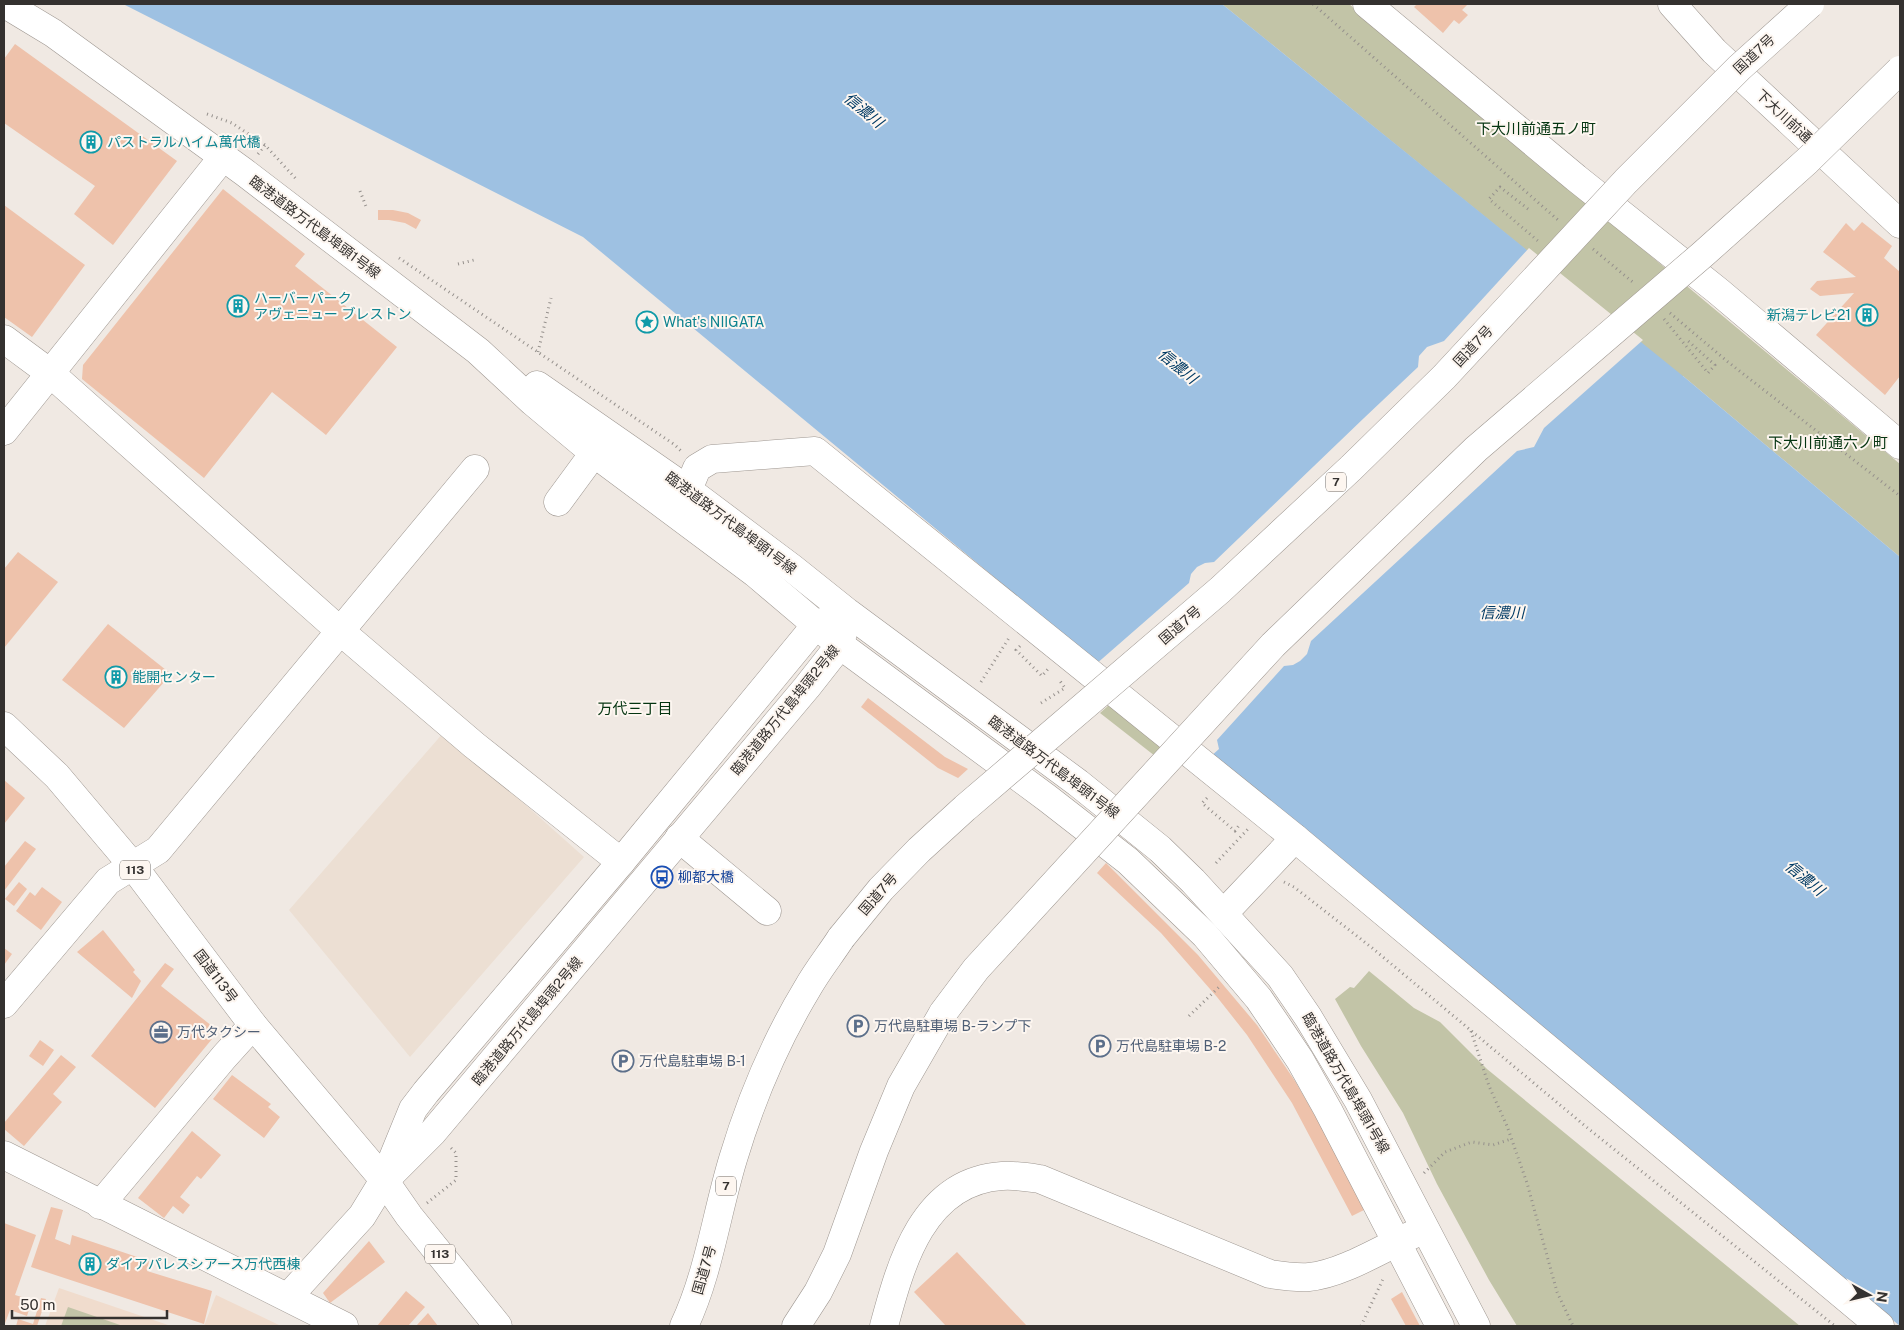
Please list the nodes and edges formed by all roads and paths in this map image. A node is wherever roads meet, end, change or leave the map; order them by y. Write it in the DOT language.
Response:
graph roads {
  1 [pos="5,4"];
  2 [pos="1312,4"];
  3 [pos="1672,4"];
  4 [pos="1810,4"];
  5 [pos="1373,6"];
  6 [pos="1900,70"];
  7 [pos="204,113"];
  8 [pos="265,144"];
  9 [pos="223,157"];
  10 [pos="256,157"];
  11 [pos="297,181"];
  12 [pos="360,191"];
  13 [pos="367,209"];
  14 [pos="1528,209"];
  15 [pos="1900,224"];
  16 [pos="1564,225"];
  17 [pos="1587,244"];
  18 [pos="1542,245"];
  19 [pos="399,258"];
  20 [pos="474,260"];
  21 [pos="458,264"];
  22 [pos="1639,287"];
  23 [pos="551,298"];
  24 [pos="1668,312"];
  25 [pos="1662,316"];
  26 [pos="5,328"];
  27 [pos="1686,339"];
  28 [pos="478,351"];
  29 [pos="538,352"];
  30 [pos="50,373"];
  31 [pos="4,431"];
  32 [pos="1900,445"];
  33 [pos="594,452"];
  34 [pos="474,469"];
  35 [pos="692,479"];
  36 [pos="1900,496"];
  37 [pos="558,502"];
  38 [pos="847,612"];
  39 [pos="816,625"];
  40 [pos="339,630"];
  41 [pos="1014,631"];
  42 [pos="840,645"];
  43 [pos="1058,678"];
  44 [pos="981,682"];
  45 [pos="1041,703"];
  46 [pos="4,726"];
  47 [pos="1250,827"];
  48 [pos="679,838"];
  49 [pos="1295,838"];
  50 [pos="621,862"];
  51 [pos="1216,863"];
  52 [pos="133,866"];
  53 [pos="1263,873"];
  54 [pos="767,911"];
  55 [pos="1224,913"];
  56 [pos="1219,987"];
  57 [pos="4,1004"];
  58 [pos="1189,1016"];
  59 [pos="253,1025"];
  60 [pos="1471,1031"];
  61 [pos="1512,1138"];
  62 [pos="4,1155"];
  63 [pos="1424,1173"];
  64 [pos="384,1180"];
  65 [pos="100,1205"];
  66 [pos="1426,1229"];
  67 [pos="1396,1242"];
  68 [pos="1383,1278"];
  69 [pos="288,1296"];
  70 [pos="689,1316"];
  71 [pos="344,1326"];
  72 [pos="498,1326"];
  73 [pos="669,1326"];
  74 [pos="796,1326"];
  75 [pos="884,1326"];
  76 [pos="1361,1326"];
  77 [pos="1440,1326"];
  78 [pos="1476,1326"];
  79 [pos="1573,1326"];
  80 [pos="1835,1326"];
  81 [pos="1880,1326"];
  1 -- 9 [label="main road, 臨港道路万代島埠頭1号線"];
  2 -- 16 [label="path"];
  3 -- 15 [label="main road, 下大川前通"];
  4 -- 70 [label="main road, 国道7号 / 7, bridge"];
  5 -- 32 [label="main road"];
  6 -- 74 [label="main road, bridge"];
  7 -- 8 [label="path"];
  8 -- 10 [label="path"];
  8 -- 11 [label="path"];
  9 -- 28 [label="main road, 臨港道路万代島埠頭1号線"];
  9 -- 30 [label="main road"];
  12 -- 13 [label="path"];
  14 -- 18 [label="path"];
  17 -- 22 [label="path"];
  19 -- 29 [label="path"];
  20 -- 21 [label="path"];
  23 -- 29 [label="path"];
  24 -- 36 [label="path"];
  25 -- 27 [label="path"];
  26 -- 30 [label="main road"];
  28 -- 33 [label="main road, 臨港道路万代島埠頭1号線"];
  28 -- 35 [label="main road, 臨港道路万代島埠頭1号線"];
  29 -- 35 [label="path"];
  30 -- 31 [label="main road"];
  30 -- 40 [label="main road"];
  33 -- 37 [label="main road"];
  33 -- 39 [label="main road, 臨港道路万代島埠頭1号線"];
  34 -- 40 [label="main road"];
  35 -- 38 [label="main road, 臨港道路万代島埠頭1号線"];
  35 -- 49 [label="main road"];
  38 -- 39 [label="main road, 臨港道路万代島埠頭2号線"];
  38 -- 42 [label="main road, 臨港道路万代島埠頭2号線"];
  38 -- 55 [label="main road, 臨港道路万代島埠頭1号線"];
  39 -- 42 [label="main road, 臨港道路万代島埠頭1号線"];
  39 -- 50 [label="main road, 臨港道路万代島埠頭2号線"];
  40 -- 50 [label="main road"];
  40 -- 52 [label="main road"];
  41 -- 44 [label="path"];
  42 -- 48 [label="main road, 臨港道路万代島埠頭2号線"];
  42 -- 67 [label="main road, 臨港道路万代島埠頭1号線"];
  43 -- 45 [label="path"];
  46 -- 52 [label="main road, 国道113号 / 113"];
  47 -- 51 [label="path"];
  48 -- 54 [label="main road"];
  48 -- 64 [label="main road, 臨港道路万代島埠頭2号線"];
  49 -- 53 [label="main road"];
  49 -- 81 [label="main road"];
  50 -- 64 [label="main road, 臨港道路万代島埠頭2号線"];
  52 -- 57 [label="main road"];
  52 -- 59 [label="main road, 国道113号 / 113"];
  53 -- 55 [label="main road"];
  53 -- 60 [label="path"];
  55 -- 66 [label="main road, 臨港道路万代島埠頭1号線"];
  56 -- 58 [label="path"];
  59 -- 64 [label="main road, 国道113号 / 113"];
  59 -- 65 [label="main road"];
  60 -- 61 [label="path"];
  60 -- 80 [label="path"];
  61 -- 63 [label="path"];
  61 -- 79 [label="path"];
  62 -- 65 [label="main road"];
  64 -- 69 [label="main road"];
  64 -- 72 [label="main road, 国道113号 / 113"];
  65 -- 69 [label="main road"];
  66 -- 67 [label="main road"];
  66 -- 78 [label="main road, 臨港道路万代島埠頭1号線"];
  67 -- 75 [label="main road"];
  67 -- 77 [label="main road, 臨港道路万代島埠頭1号線"];
  68 -- 76 [label="path"];
  69 -- 71 [label="main road"];
  70 -- 73 [label="main road"];
}
